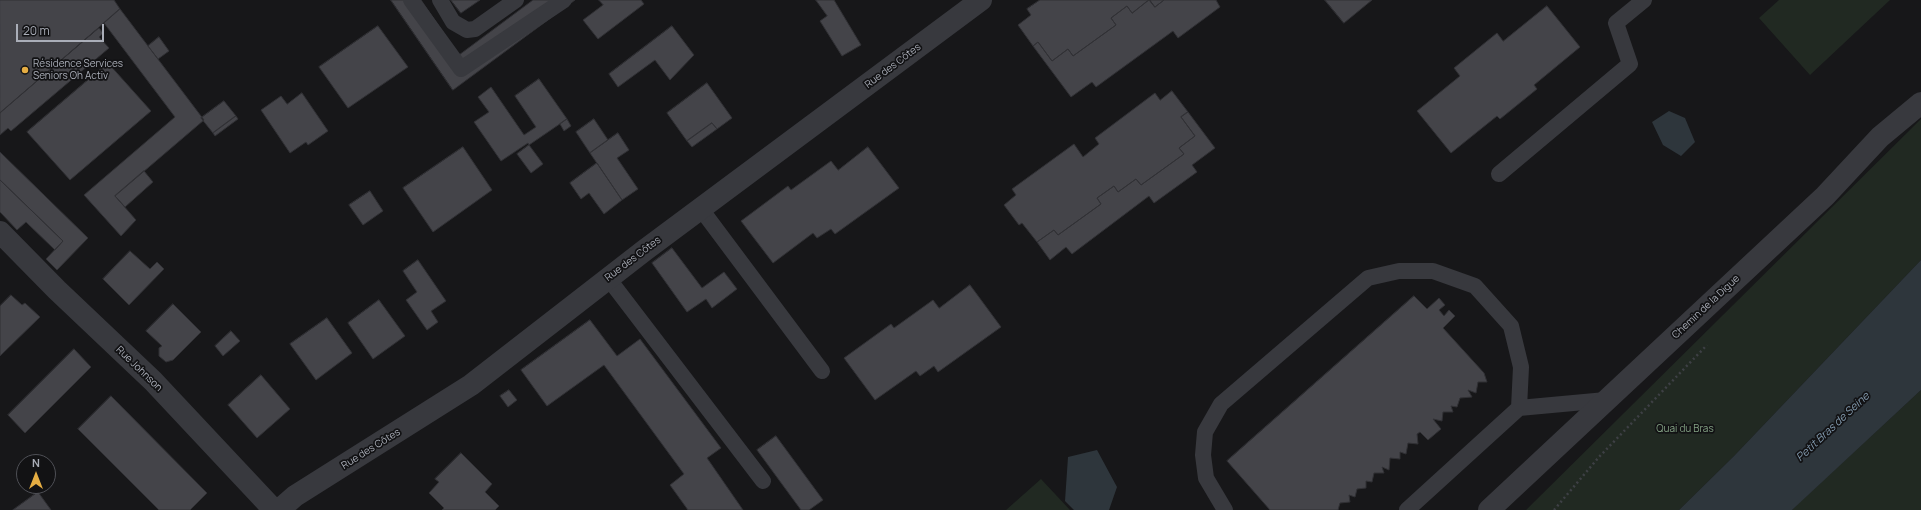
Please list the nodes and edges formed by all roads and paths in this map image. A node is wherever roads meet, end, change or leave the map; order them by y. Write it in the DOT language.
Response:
graph roads {
  1 [pos="412,0"];
  2 [pos="440,0"];
  3 [pos="516,0"];
  4 [pos="564,0"];
  5 [pos="981,0"];
  6 [pos="1644,0"];
  7 [pos="1921,103"];
  8 [pos="1500,174"];
  9 [pos="701,209"];
  10 [pos="0,232"];
  11 [pos="608,278"];
  12 [pos="1707,345"];
  13 [pos="822,371"];
  14 [pos="1606,400"];
  15 [pos="1519,408"];
  16 [pos="763,481"];
  17 [pos="274,510"];
  18 [pos="279,510"];
  19 [pos="1225,510"];
  20 [pos="1408,510"];
  21 [pos="1489,510"];
  22 [pos="1554,510"];
  1 -- 4 [label="lane"];
  2 -- 3 [label="lane"];
  5 -- 9 [label="street, Rue des Côtes"];
  6 -- 8 [label="lane"];
  7 -- 14 [label="street, Chemin de la Digue"];
  9 -- 11 [label="street, Rue des Côtes"];
  9 -- 13 [label="lane"];
  10 -- 17 [label="street, Rue Johnson"];
  11 -- 16 [label="lane"];
  11 -- 18 [label="street, Rue des Côtes"];
  12 -- 22 [label="path"];
  14 -- 15 [label="lane"];
  14 -- 21 [label="street, Chemin de la Digue"];
  15 -- 19 [label="lane"];
  15 -- 20 [label="lane"];
}
